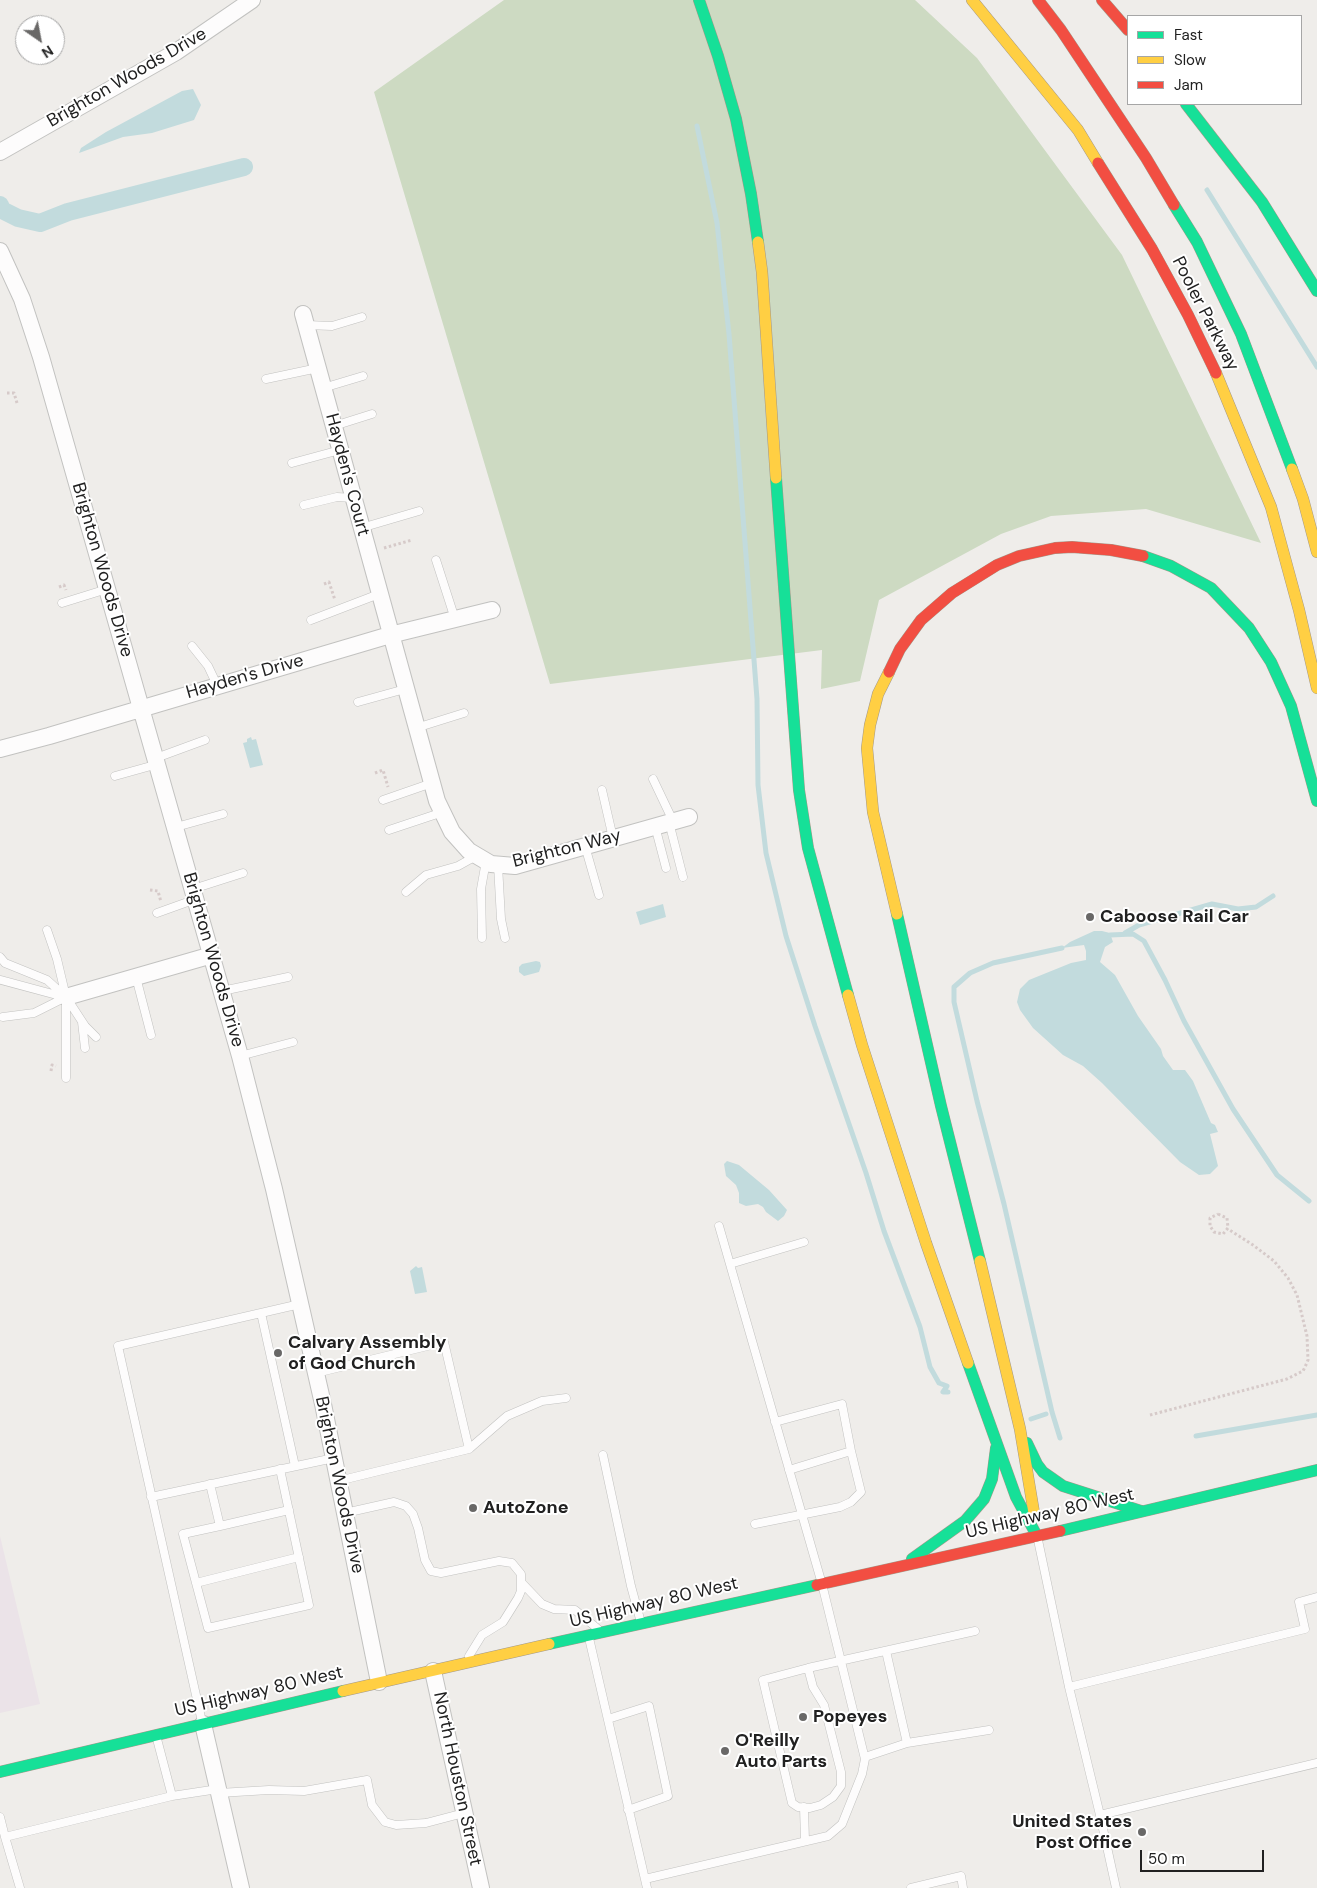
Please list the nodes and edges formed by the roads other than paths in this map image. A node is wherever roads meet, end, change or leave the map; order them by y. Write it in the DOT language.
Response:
graph roads {
  1 [pos="252,0"];
  2 [pos="699,0"];
  3 [pos="972,0"];
  4 [pos="1038,0"];
  5 [pos="1102,0"];
  6 [pos="1127,29"];
  7 [pos="1187,105"];
  8 [pos="0,152"];
  9 [pos="0,250"];
  10 [pos="1317,291"];
  11 [pos="362,316"];
  12 [pos="305,319"];
  13 [pos="318,368"];
  14 [pos="363,376"];
  15 [pos="266,379"];
  16 [pos="324,388"];
  17 [pos="372,414"];
  18 [pos="334,426"];
  19 [pos="340,450"];
  20 [pos="292,463"];
  21 [pos="353,498"];
  22 [pos="304,505"];
  23 [pos="419,511"];
  24 [pos="361,528"];
  25 [pos="1317,552"];
  26 [pos="436,560"];
  27 [pos="108,589"];
  28 [pos="379,594"];
  29 [pos="62,603"];
  30 [pos="492,610"];
  31 [pos="455,619"];
  32 [pos="312,620"];
  33 [pos="390,635"];
  34 [pos="192,646"];
  35 [pos="217,685"];
  36 [pos="1317,688"];
  37 [pos="406,689"];
  38 [pos="358,702"];
  39 [pos="142,707"];
  40 [pos="464,713"];
  41 [pos="416,728"];
  42 [pos="205,740"];
  43 [pos="0,749"];
  44 [pos="157,761"];
  45 [pos="115,776"];
  46 [pos="653,779"];
  47 [pos="432,783"];
  48 [pos="602,790"];
  49 [pos="387,798"];
  50 [pos="1317,801"];
  51 [pos="443,812"];
  52 [pos="223,814"];
  53 [pos="689,817"];
  54 [pos="665,823"];
  55 [pos="176,827"];
  56 [pos="389,830"];
  57 [pos="613,838"];
  58 [pos="586,846"];
  59 [pos="487,860"];
  60 [pos="666,868"];
  61 [pos="243,873"];
  62 [pos="683,877"];
  63 [pos="406,892"];
  64 [pos="194,894"];
  65 [pos="599,895"];
  66 [pos="160,912"];
  67 [pos="47,930"];
  68 [pos="482,938"];
  69 [pos="505,938"];
  70 [pos="212,955"];
  71 [pos="0,957"];
  72 [pos="136,977"];
  73 [pos="288,977"];
  74 [pos="2,980"];
  75 [pos="222,992"];
  76 [pos="66,997"];
  77 [pos="3,1017"];
  78 [pos="81,1020"];
  79 [pos="151,1035"];
  80 [pos="96,1037"];
  81 [pos="292,1042"];
  82 [pos="85,1048"];
  83 [pos="240,1056"];
  84 [pos="66,1078"];
  85 [pos="719,1226"];
  86 [pos="804,1242"];
  87 [pos="730,1264"];
  88 [pos="300,1304"];
  89 [pos="261,1313"];
  90 [pos="316,1373"];
  91 [pos="566,1398"];
  92 [pos="775,1422"];
  93 [pos="1020,1429"];
  94 [pos="996,1445"];
  95 [pos="469,1449"];
  96 [pos="851,1451"];
  97 [pos="604,1455"];
  98 [pos="334,1458"];
  99 [pos="295,1466"];
  100 [pos="280,1469"];
  101 [pos="789,1470"];
  102 [pos="1317,1470"];
  103 [pos="338,1481"];
  104 [pos="210,1484"];
  105 [pos="151,1497"];
  106 [pos="289,1510"];
  107 [pos="1141,1512"];
  108 [pos="345,1513"];
  109 [pos="802,1516"];
  110 [pos="755,1524"];
  111 [pos="220,1526"];
  112 [pos="1037,1536"];
  113 [pos="299,1557"];
  114 [pos="904,1565"];
  115 [pos="522,1582"];
  116 [pos="196,1583"];
  117 [pos="822,1584"];
  118 [pos="1317,1597"];
  119 [pos="642,1624"];
  120 [pos="975,1630"];
  121 [pos="603,1632"];
  122 [pos="589,1636"];
  123 [pos="886,1651"];
  124 [pos="841,1662"];
  125 [pos="464,1663"];
  126 [pos="808,1668"];
  127 [pos="433,1671"];
  128 [pos="379,1682"];
  129 [pos="1069,1687"];
  130 [pos="608,1719"];
  131 [pos="203,1724"];
  132 [pos="989,1730"];
  133 [pos="156,1735"];
  134 [pos="907,1743"];
  135 [pos="864,1757"];
  136 [pos="1317,1763"];
  137 [pos="0,1772"];
  138 [pos="218,1791"];
  139 [pos="172,1796"];
  140 [pos="804,1807"];
  141 [pos="628,1810"];
  142 [pos="464,1814"];
  143 [pos="1100,1815"];
  144 [pos="0,1817"];
  145 [pos="5,1837"];
  146 [pos="805,1842"];
  147 [pos="645,1879"];
  148 [pos="20,1888"];
  149 [pos="241,1888"];
  150 [pos="481,1888"];
  151 [pos="647,1888"];
  152 [pos="911,1888"];
  153 [pos="964,1888"];
  154 [pos="1116,1888"];
  1 -- 8 [label="street, Brighton Woods Drive"];
  2 -- 94 [label="main road"];
  3 -- 36 [label="main road, Pooler Parkway"];
  4 -- 25 [label="main road, Pooler Parkway"];
  5 -- 6 [label="main road"];
  7 -- 10 [label="main road"];
  9 -- 27 [label="street, Brighton Woods Drive"];
  11 -- 12 [label="lane"];
  12 -- 13 [label="street, Hayden's Court"];
  13 -- 15 [label="lane"];
  13 -- 16 [label="street, Hayden's Court"];
  14 -- 16 [label="lane"];
  16 -- 18 [label="street, Hayden's Court"];
  17 -- 18 [label="lane"];
  18 -- 19 [label="street, Hayden's Court"];
  19 -- 20 [label="lane"];
  19 -- 21 [label="street, Hayden's Court"];
  21 -- 22 [label="lane"];
  21 -- 24 [label="street, Hayden's Court"];
  23 -- 24 [label="lane"];
  24 -- 28 [label="street, Hayden's Court"];
  26 -- 31 [label="lane"];
  27 -- 29 [label="lane"];
  27 -- 39 [label="street, Brighton Woods Drive"];
  28 -- 32 [label="lane"];
  28 -- 33 [label="street, Hayden's Court"];
  30 -- 31 [label="street, Hayden's Drive"];
  31 -- 33 [label="street, Hayden's Drive"];
  33 -- 35 [label="street, Hayden's Drive"];
  33 -- 37 [label="street"];
  34 -- 35 [label="lane"];
  35 -- 39 [label="street, Hayden's Drive"];
  37 -- 38 [label="lane"];
  37 -- 41 [label="street"];
  39 -- 43 [label="street, Hayden's Drive"];
  39 -- 44 [label="street, Brighton Woods Drive"];
  40 -- 41 [label="lane"];
  41 -- 47 [label="street"];
  42 -- 44 [label="lane"];
  44 -- 45 [label="lane"];
  44 -- 55 [label="street, Brighton Woods Drive"];
  46 -- 54 [label="lane"];
  47 -- 49 [label="lane"];
  47 -- 51 [label="street"];
  48 -- 57 [label="lane"];
  50 -- 93 [label="main road"];
  51 -- 56 [label="lane"];
  51 -- 59 [label="street"];
  52 -- 55 [label="lane"];
  53 -- 54 [label="street, Brighton Way"];
  54 -- 57 [label="street, Brighton Way"];
  54 -- 60 [label="lane"];
  54 -- 62 [label="lane"];
  55 -- 64 [label="street, Brighton Woods Drive"];
  57 -- 58 [label="street, Brighton Way"];
  58 -- 59 [label="street, Brighton Way"];
  58 -- 65 [label="lane"];
  59 -- 63 [label="lane"];
  59 -- 68 [label="lane"];
  59 -- 69 [label="lane"];
  61 -- 64 [label="lane"];
  64 -- 66 [label="lane"];
  64 -- 70 [label="street, Brighton Woods Drive"];
  67 -- 76 [label="lane"];
  70 -- 72 [label="street"];
  70 -- 75 [label="street, Brighton Woods Drive"];
  71 -- 76 [label="lane"];
  72 -- 76 [label="street"];
  72 -- 79 [label="lane"];
  73 -- 75 [label="lane"];
  74 -- 76 [label="lane"];
  75 -- 83 [label="street, Brighton Woods Drive"];
  76 -- 77 [label="lane"];
  76 -- 78 [label="lane"];
  76 -- 84 [label="lane"];
  78 -- 80 [label="lane"];
  78 -- 82 [label="lane"];
  81 -- 83 [label="lane"];
  83 -- 88 [label="street, Brighton Woods Drive"];
  85 -- 87 [label="lane"];
  86 -- 87 [label="lane"];
  87 -- 92 [label="lane"];
  88 -- 89 [label="lane"];
  88 -- 90 [label="street, Brighton Woods Drive"];
  89 -- 99 [label="lane"];
  89 -- 105 [label="lane"];
  90 -- 95 [label="lane"];
  90 -- 98 [label="street, Brighton Woods Drive"];
  91 -- 95 [label="lane"];
  92 -- 96 [label="lane"];
  92 -- 101 [label="lane"];
  93 -- 107 [label="main road"];
  93 -- 112 [label="main road"];
  94 -- 112 [label="main road"];
  94 -- 114 [label="main road"];
  95 -- 103 [label="lane"];
  96 -- 101 [label="lane"];
  96 -- 109 [label="lane"];
  97 -- 119 [label="lane"];
  98 -- 99 [label="lane"];
  98 -- 103 [label="street, Brighton Woods Drive"];
  99 -- 100 [label="lane"];
  100 -- 104 [label="lane"];
  100 -- 106 [label="lane"];
  101 -- 109 [label="lane"];
  102 -- 107 [label="main road, US Highway 80 West"];
  103 -- 108 [label="street, Brighton Woods Drive"];
  104 -- 105 [label="lane"];
  104 -- 111 [label="lane"];
  105 -- 131 [label="lane"];
  106 -- 111 [label="lane"];
  106 -- 113 [label="lane"];
  107 -- 112 [label="main road, US Highway 80 West"];
  108 -- 115 [label="lane"];
  108 -- 128 [label="street, Brighton Woods Drive"];
  109 -- 110 [label="lane"];
  109 -- 117 [label="lane"];
  111 -- 116 [label="lane"];
  112 -- 114 [label="main road, US Highway 80 West"];
  112 -- 129 [label="lane"];
  113 -- 116 [label="lane"];
  113 -- 116 [label="lane"];
  114 -- 117 [label="main road, US Highway 80 West"];
  115 -- 121 [label="lane"];
  115 -- 125 [label="lane"];
  117 -- 119 [label="main road, US Highway 80 West"];
  117 -- 124 [label="lane"];
  118 -- 129 [label="lane"];
  119 -- 121 [label="main road, US Highway 80 West"];
  120 -- 123 [label="lane"];
  121 -- 122 [label="main road, US Highway 80 West"];
  122 -- 125 [label="main road, US Highway 80 West"];
  122 -- 130 [label="lane"];
  123 -- 124 [label="lane"];
  123 -- 134 [label="lane"];
  124 -- 126 [label="lane"];
  124 -- 135 [label="lane"];
  125 -- 127 [label="main road, US Highway 80 West"];
  126 -- 140 [label="lane"];
  126 -- 140 [label="lane"];
  127 -- 128 [label="main road, US Highway 80 West"];
  127 -- 142 [label="street, North Houston Street"];
  128 -- 131 [label="main road, US Highway 80 West"];
  129 -- 143 [label="lane"];
  130 -- 141 [label="lane"];
  130 -- 141 [label="lane"];
  131 -- 133 [label="main road, US Highway 80 West"];
  131 -- 138 [label="street"];
  132 -- 134 [label="lane"];
  133 -- 137 [label="main road, US Highway 80 West"];
  133 -- 139 [label="lane"];
  134 -- 135 [label="lane"];
  135 -- 146 [label="lane"];
  136 -- 143 [label="lane"];
  138 -- 139 [label="lane"];
  138 -- 142 [label="lane"];
  138 -- 149 [label="street"];
  139 -- 145 [label="lane"];
  140 -- 146 [label="lane"];
  141 -- 147 [label="lane"];
  142 -- 150 [label="street, North Houston Street"];
  143 -- 154 [label="lane"];
  144 -- 145 [label="lane"];
  145 -- 148 [label="lane"];
  146 -- 147 [label="lane"];
  147 -- 151 [label="lane"];
  152 -- 153 [label="lane"];
}
